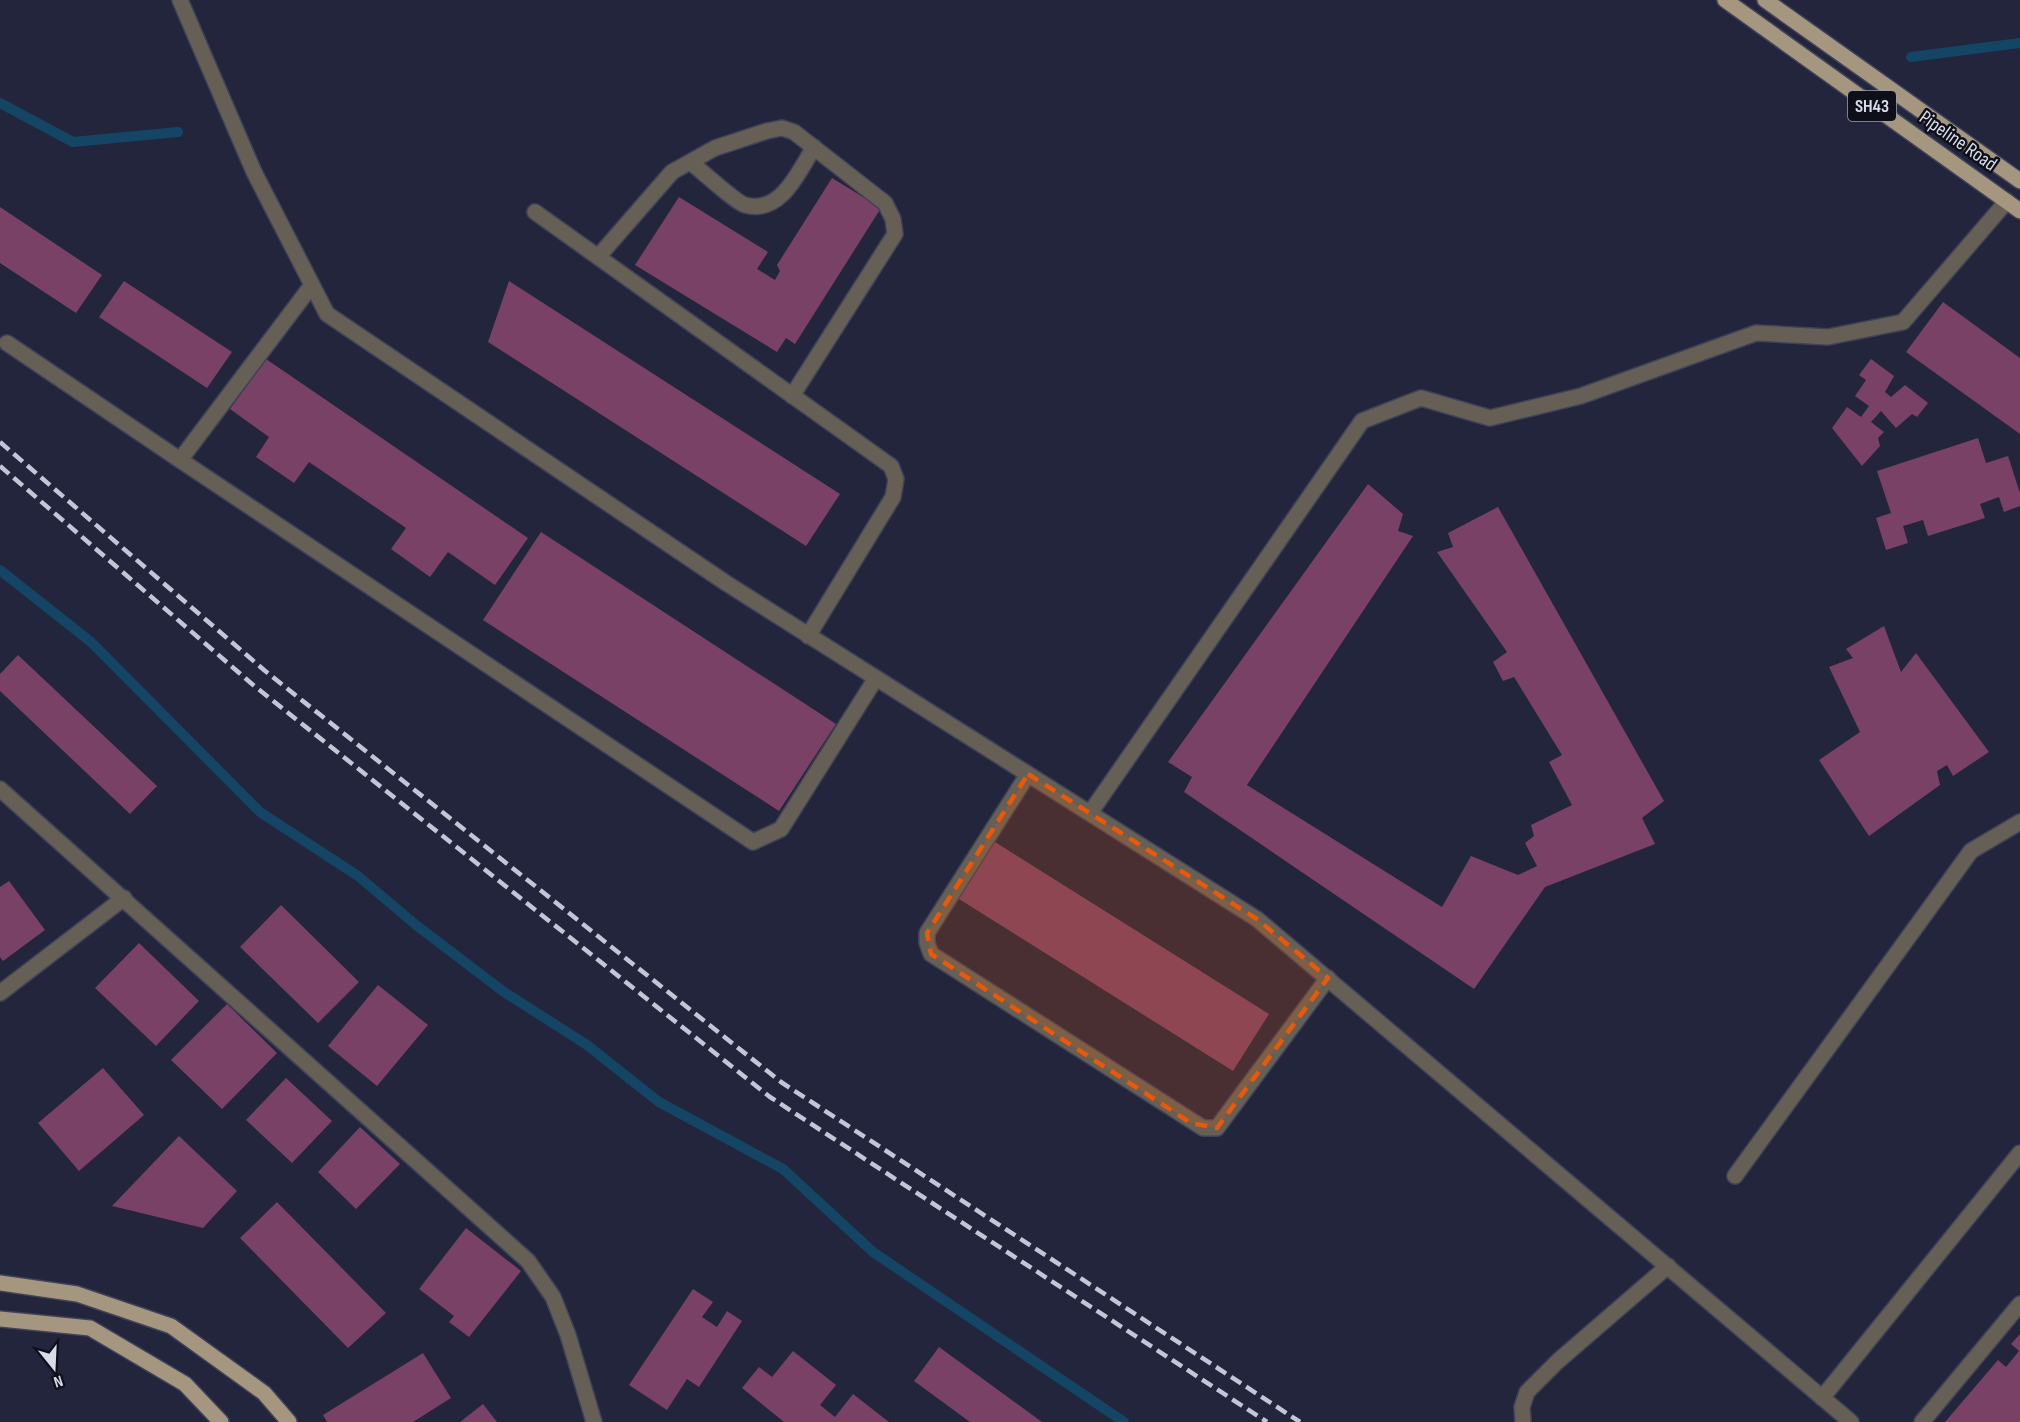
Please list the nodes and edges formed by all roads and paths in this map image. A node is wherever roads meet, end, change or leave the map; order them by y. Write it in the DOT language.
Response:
graph roads {
  1 [pos="180,0"];
  2 [pos="1725,0"];
  3 [pos="1765,0"];
  4 [pos="1860,68"];
  5 [pos="1844,86"];
  6 [pos="813,147"];
  7 [pos="690,162"];
  8 [pos="2020,181"];
  9 [pos="2007,201"];
  10 [pos="2020,211"];
  11 [pos="535,212"];
  12 [pos="598,257"];
  13 [pos="312,285"];
  14 [pos="8,343"];
  15 [pos="792,396"];
  16 [pos="180,460"];
  17 [pos="808,636"];
  18 [pos="876,678"];
  19 [pos="1028,774"];
  20 [pos="0,789"];
  21 [pos="1090,813"];
  22 [pos="2020,822"];
  23 [pos="124,898"];
  24 [pos="1328,978"];
  25 [pos="0,993"];
  26 [pos="2020,1153"];
  27 [pos="1735,1176"];
  28 [pos="1668,1266"];
  29 [pos="0,1283"];
  30 [pos="2020,1304"];
  31 [pos="0,1319"];
  32 [pos="1822,1398"];
  33 [pos="221,1422"];
  34 [pos="288,1422"];
  35 [pos="594,1422"];
  36 [pos="1523,1422"];
  37 [pos="1851,1422"];
  38 [pos="1922,1422"];
  1 -- 13 [label="street"];
  2 -- 5 [label="main road, Pipeline Road / SH43"];
  3 -- 4 [label="main road, Pipeline Road / SH43"];
  4 -- 5 [label="main road"];
  4 -- 8 [label="main road, Pipeline Road / SH43"];
  5 -- 9 [label="main road, Pipeline Road / SH43"];
  6 -- 7 [label="street"];
  6 -- 7 [label="street"];
  6 -- 15 [label="street"];
  7 -- 12 [label="street"];
  9 -- 10 [label="main road, Pipeline Road / SH43"];
  9 -- 21 [label="street"];
  11 -- 12 [label="street"];
  12 -- 15 [label="street"];
  13 -- 16 [label="street"];
  13 -- 17 [label="street"];
  14 -- 16 [label="street"];
  15 -- 17 [label="street"];
  16 -- 18 [label="street"];
  17 -- 18 [label="street"];
  18 -- 19 [label="street"];
  19 -- 21 [label="street"];
  19 -- 24 [label="street"];
  20 -- 23 [label="street"];
  21 -- 24 [label="street"];
  22 -- 27 [label="street"];
  23 -- 25 [label="street"];
  23 -- 35 [label="street"];
  24 -- 28 [label="street"];
  26 -- 32 [label="street"];
  28 -- 32 [label="street"];
  28 -- 36 [label="street"];
  29 -- 34 [label="main road"];
  30 -- 38 [label="street"];
  31 -- 33 [label="main road"];
  32 -- 37 [label="street"];
}
